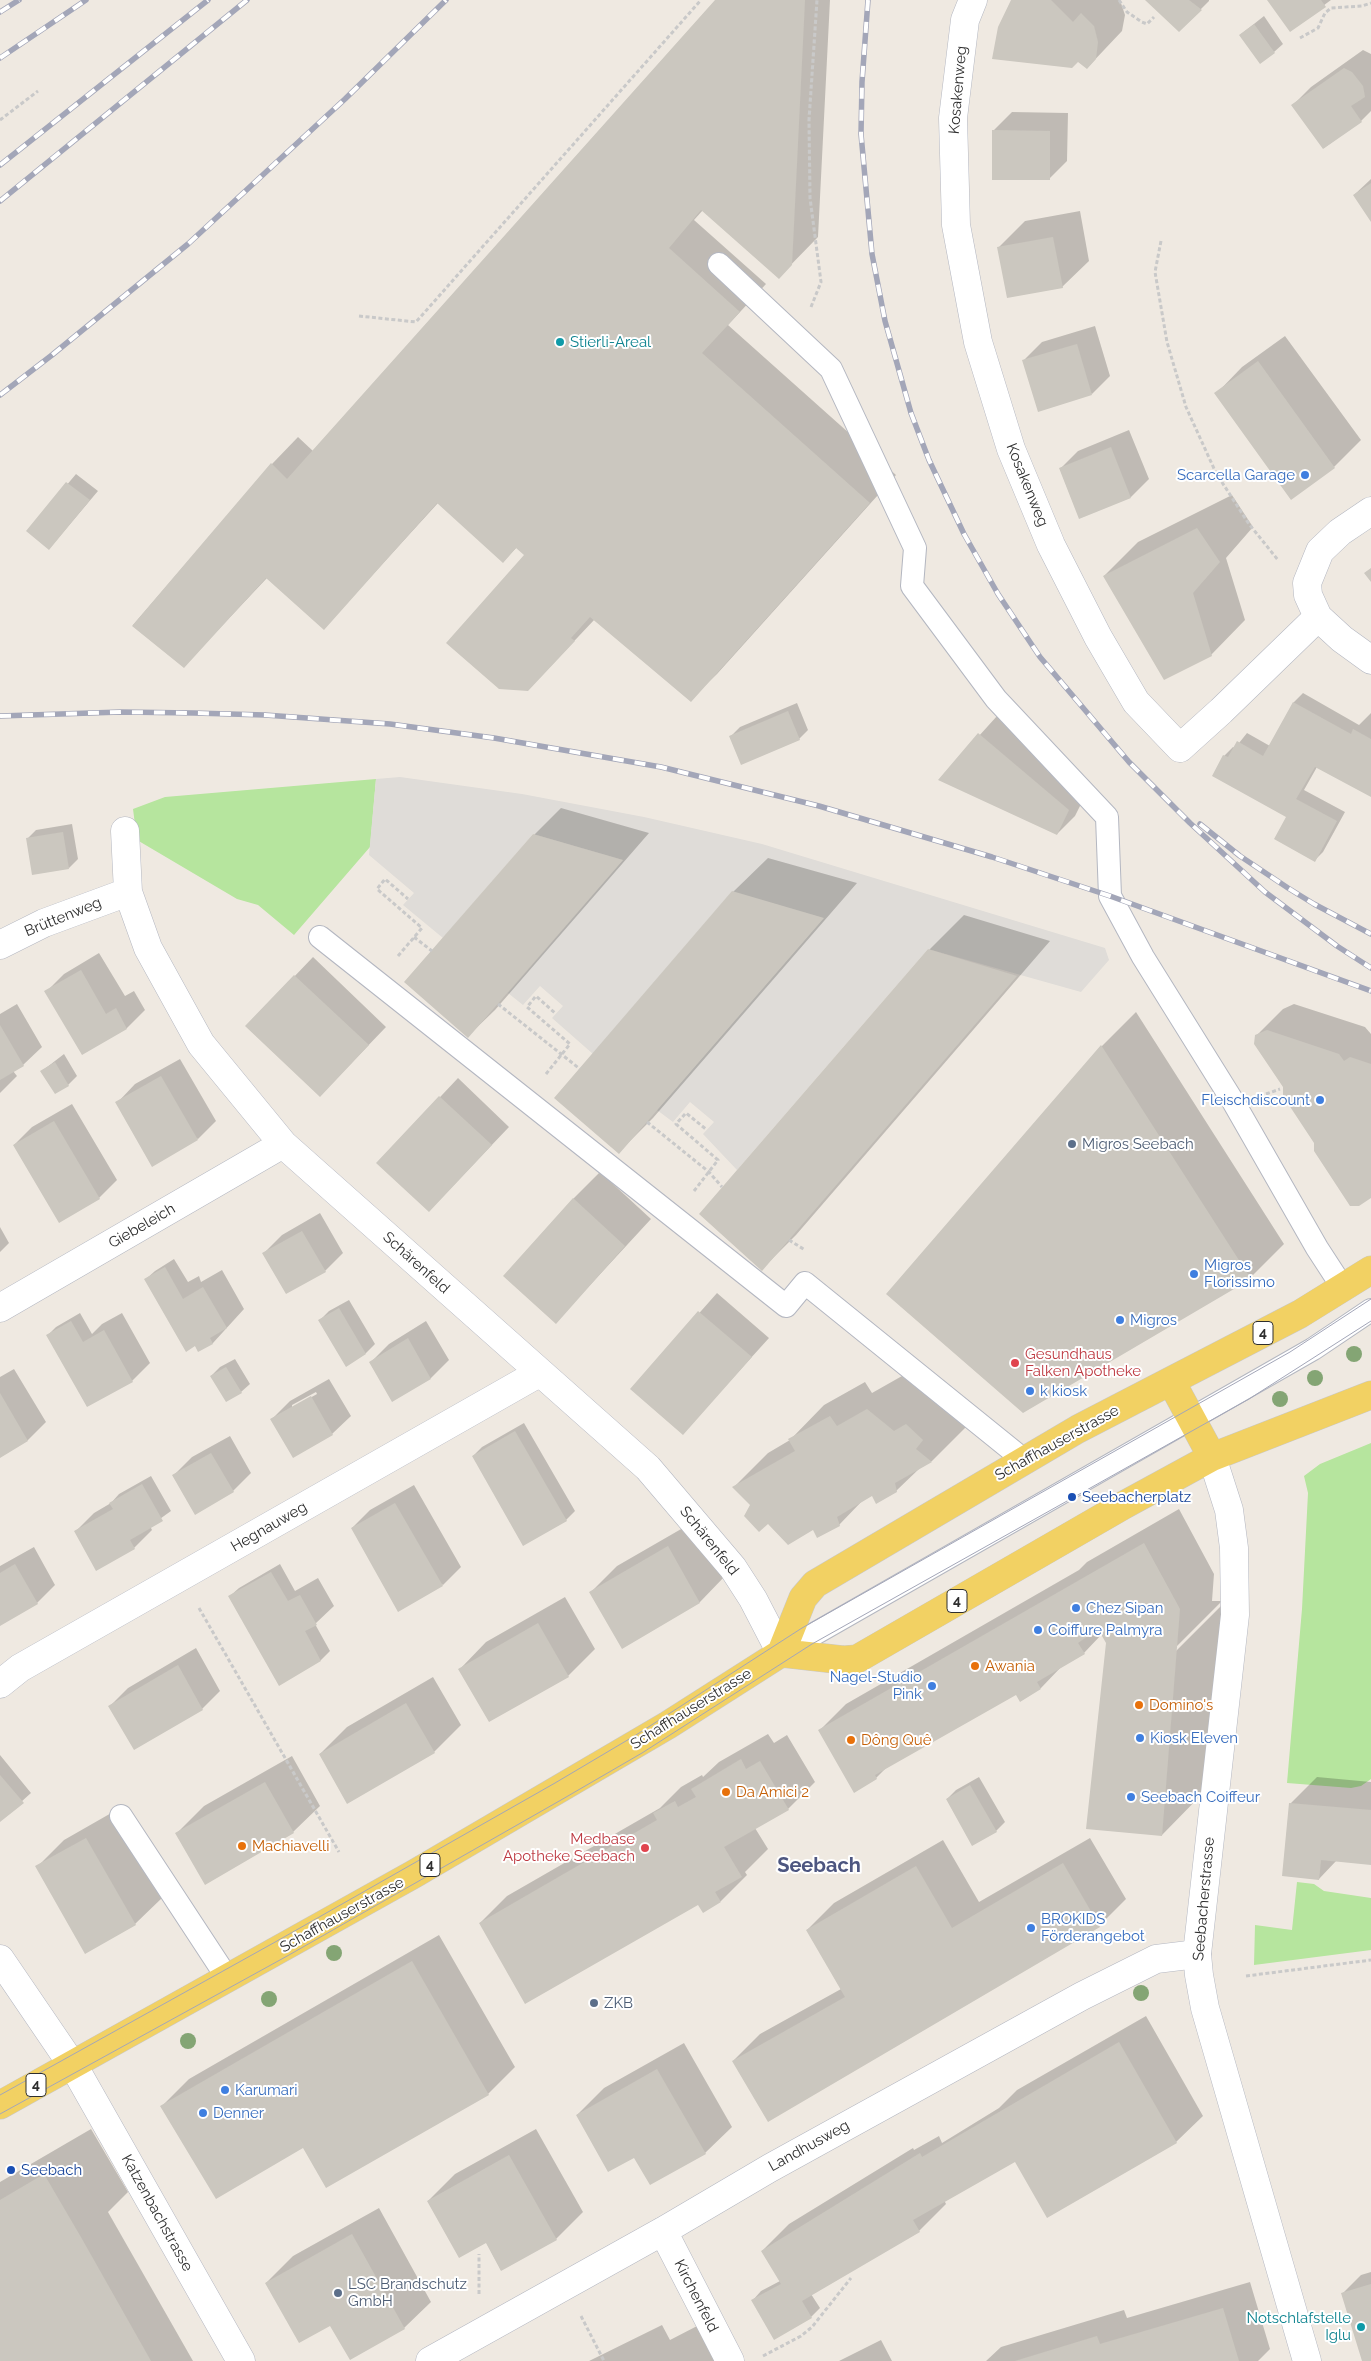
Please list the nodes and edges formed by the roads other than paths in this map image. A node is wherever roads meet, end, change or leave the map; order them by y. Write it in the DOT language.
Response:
graph roads {
  1 [pos="973,0"];
  2 [pos="719,264"];
  3 [pos="1371,511"];
  4 [pos="1318,617"];
  5 [pos="1371,660"];
  6 [pos="125,831"];
  7 [pos="128,892"];
  8 [pos="320,937"];
  9 [pos="0,945"];
  10 [pos="283,1144"];
  11 [pos="1360,1284"];
  12 [pos="0,1308"];
  13 [pos="1371,1310"];
  14 [pos="539,1373"];
  15 [pos="1371,1376"];
  16 [pos="1171,1381"];
  17 [pos="1371,1395"];
  18 [pos="1340,1406"];
  19 [pos="1192,1418"];
  20 [pos="1212,1457"];
  21 [pos="1024,1460"];
  22 [pos="781,1653"];
  23 [pos="0,1684"];
  24 [pos="121,1816"];
  25 [pos="1197,1954"];
  26 [pos="0,1959"];
  27 [pos="228,1979"];
  28 [pos="73,2065"];
  29 [pos="0,2106"];
  30 [pos="663,2231"];
  31 [pos="241,2361"];
  32 [pos="430,2361"];
  33 [pos="730,2361"];
  34 [pos="1306,2361"];
  1 -- 4 [label="street, Kosakenweg"];
  2 -- 11 [label="lane"];
  3 -- 4 [label="street"];
  4 -- 5 [label="street"];
  6 -- 7 [label="street, Schärenfeld"];
  7 -- 9 [label="street, Brüttenweg"];
  7 -- 10 [label="street, Schärenfeld"];
  8 -- 21 [label="lane"];
  10 -- 12 [label="street, Giebeleich"];
  10 -- 14 [label="street, Schärenfeld"];
  11 -- 16 [label="main road, Schaffhauserstrasse / 4"];
  13 -- 19 [label="lane, Schaffhauserstrasse"];
  14 -- 22 [label="street, Schärenfeld"];
  14 -- 23 [label="street, Hegnauweg"];
  15 -- 18 [label="main road"];
  16 -- 19 [label="main road"];
  16 -- 21 [label="main road, Schaffhauserstrasse / 4"];
  17 -- 18 [label="main road, 4"];
  18 -- 20 [label="main road, 4"];
  19 -- 20 [label="main road"];
  19 -- 22 [label="lane, Schaffhauserstrasse"];
  20 -- 22 [label="main road, 4"];
  20 -- 25 [label="street, Seebacherstrasse"];
  21 -- 22 [label="main road, Schaffhauserstrasse / 4"];
  22 -- 27 [label="main road, Schaffhauserstrasse / 4"];
  24 -- 27 [label="lane"];
  25 -- 30 [label="street, Landhusweg"];
  25 -- 34 [label="street, Seebacherstrasse"];
  26 -- 28 [label="street, Katzenbachstrasse"];
  27 -- 28 [label="main road, Schaffhauserstrasse / 4"];
  28 -- 29 [label="main road, Schaffhauserstrasse / 4"];
  28 -- 31 [label="street, Katzenbachstrasse"];
  30 -- 32 [label="street, Landhusweg"];
  30 -- 33 [label="street, Kirchenfeld"];
}
